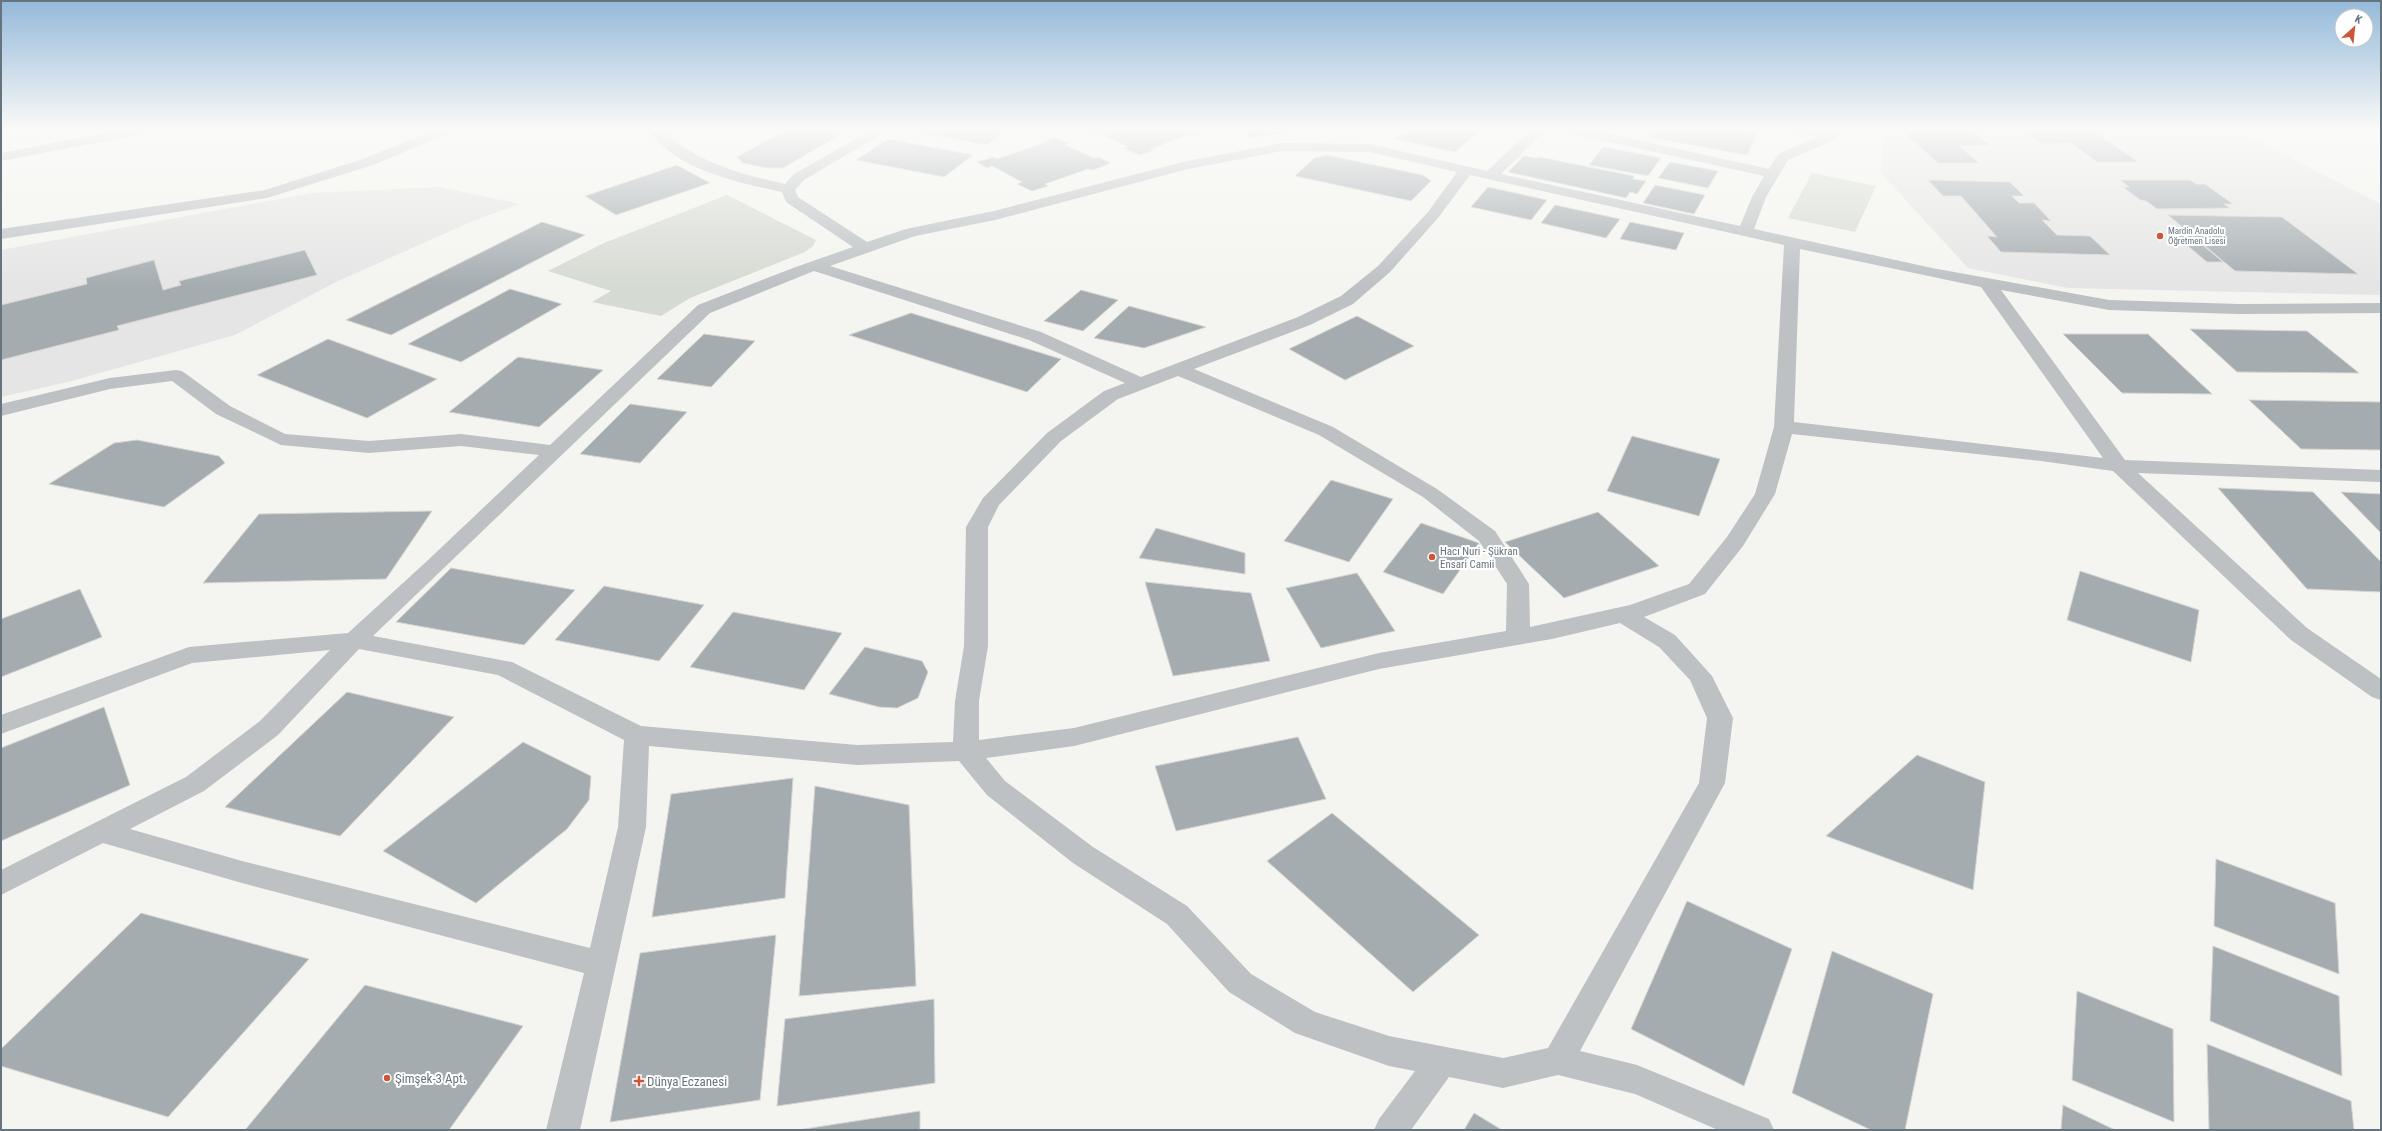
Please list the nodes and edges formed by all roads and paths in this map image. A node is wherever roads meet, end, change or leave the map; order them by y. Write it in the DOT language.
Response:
graph roads {
  1 [pos="306,182"];
  2 [pos="756,182"];
  3 [pos="795,182"];
  4 [pos="1123,182"];
  5 [pos="1458,182"];
  6 [pos="1521,182"];
  7 [pos="1768,182"];
  8 [pos="788,189"];
  9 [pos="1744,232"];
  10 [pos="1,234"];
  11 [pos="1792,242"];
  12 [pos="865,248"];
  13 [pos="814,266"];
  14 [pos="1987,283"];
  15 [pos="2381,308"];
  16 [pos="1177,369"];
  17 [pos="1141,384"];
  18 [pos="1,410"];
  19 [pos="1784,427"];
  20 [pos="554,451"];
  21 [pos="2119,466"];
  22 [pos="2381,476"];
  23 [pos="1623,615"];
  24 [pos="1518,636"];
  25 [pos="354,640"];
  26 [pos="2381,691"];
  27 [pos="1,725"];
  28 [pos="637,735"];
  29 [pos="966,751"];
  30 [pos="101,832"];
  31 [pos="1,883"];
  32 [pos="600,964"];
  33 [pos="1558,1060"];
  34 [pos="1442,1061"];
  35 [pos="563,1130"];
  36 [pos="1391,1130"];
  37 [pos="1756,1130"];
  1 -- 10 [label="street"];
  2 -- 8 [label="street"];
  3 -- 8 [label="street"];
  4 -- 12 [label="street"];
  5 -- 16 [label="street"];
  6 -- 9 [label="street"];
  7 -- 9 [label="street"];
  8 -- 12 [label="street"];
  9 -- 11 [label="street"];
  11 -- 14 [label="street"];
  11 -- 19 [label="street"];
  12 -- 13 [label="street"];
  13 -- 17 [label="street"];
  13 -- 20 [label="street"];
  14 -- 15 [label="street"];
  14 -- 21 [label="street"];
  16 -- 17 [label="street"];
  16 -- 24 [label="street"];
  17 -- 29 [label="street"];
  18 -- 20 [label="street"];
  19 -- 21 [label="street"];
  19 -- 23 [label="street"];
  20 -- 25 [label="street"];
  21 -- 22 [label="street"];
  21 -- 26 [label="street"];
  23 -- 24 [label="street"];
  23 -- 33 [label="street"];
  24 -- 29 [label="street"];
  25 -- 27 [label="street"];
  25 -- 28 [label="street"];
  25 -- 30 [label="street"];
  28 -- 29 [label="street"];
  28 -- 32 [label="street"];
  29 -- 34 [label="street"];
  30 -- 31 [label="street"];
  30 -- 32 [label="street"];
  32 -- 35 [label="street"];
  33 -- 34 [label="street"];
  33 -- 37 [label="street"];
  34 -- 36 [label="street"];
}
